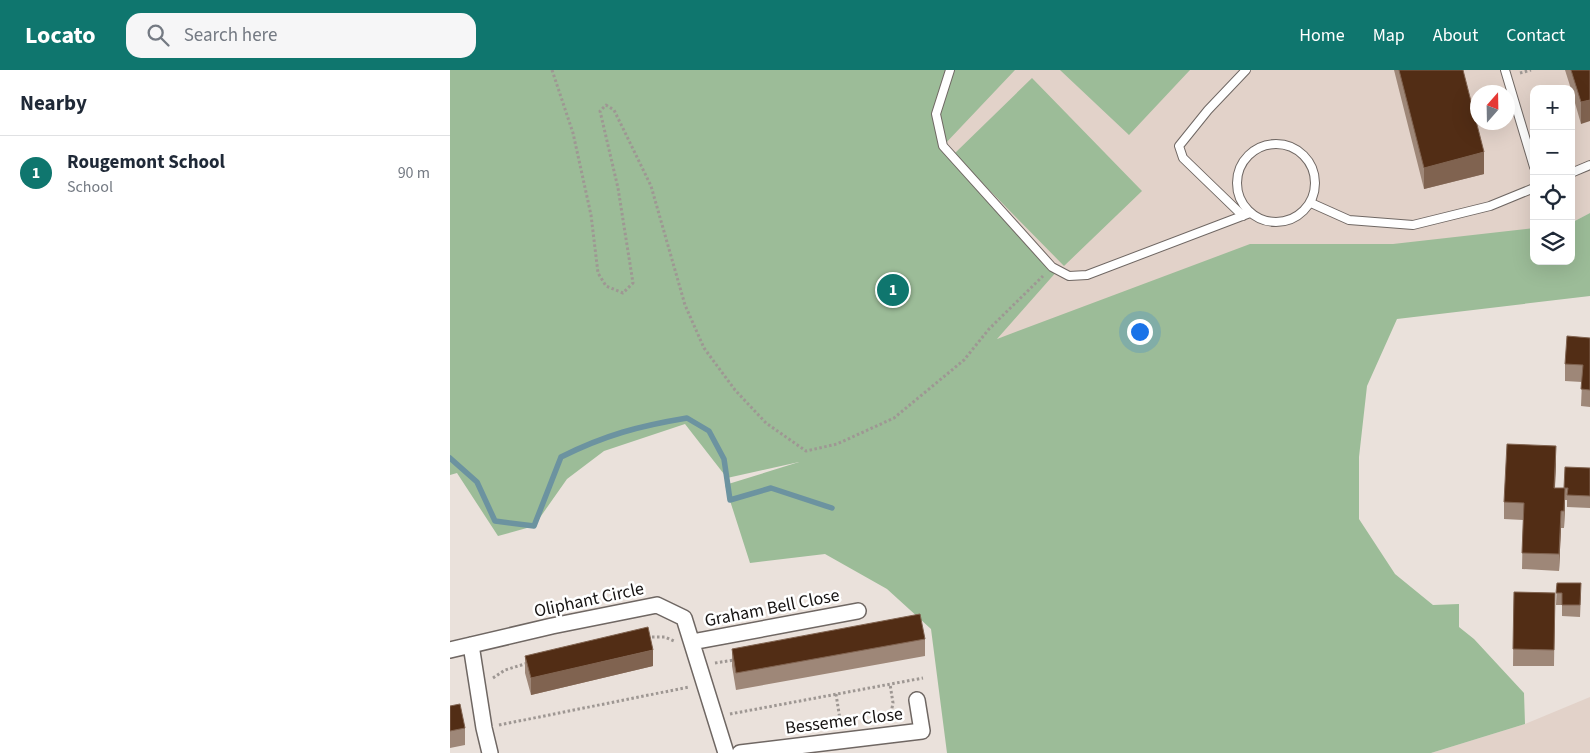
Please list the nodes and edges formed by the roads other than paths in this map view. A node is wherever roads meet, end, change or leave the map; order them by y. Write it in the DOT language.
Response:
graph roads {
  1 [pos="950,70"];
  2 [pos="1246,70"];
  3 [pos="1505,70"];
  4 [pos="1530,154"];
  5 [pos="1590,165"];
  6 [pos="1575,171"];
  7 [pos="1530,190"];
  8 [pos="1311,203"];
  9 [pos="1246,214"];
  10 [pos="858,611"];
  11 [pos="471,645"];
  12 [pos="694,647"];
  13 [pos="450,650"];
  14 [pos="917,700"];
  15 [pos="490,753"];
  16 [pos="726,753"];
  17 [pos="740,753"];
  1 -- 9 [label="lane"];
  2 -- 9 [label="lane"];
  3 -- 4 [label="lane"];
  5 -- 6 [label="lane"];
  7 -- 8 [label="lane"];
  8 -- 9 [label="lane"];
  8 -- 9 [label="lane"];
  10 -- 12 [label="street, Graham Bell Close"];
  11 -- 12 [label="street, Oliphant Circle"];
  11 -- 13 [label="street, Oliphant Circle"];
  11 -- 15 [label="street"];
  12 -- 16 [label="street, Oliphant Circle"];
  14 -- 17 [label="street, Bessemer Close"];
}
